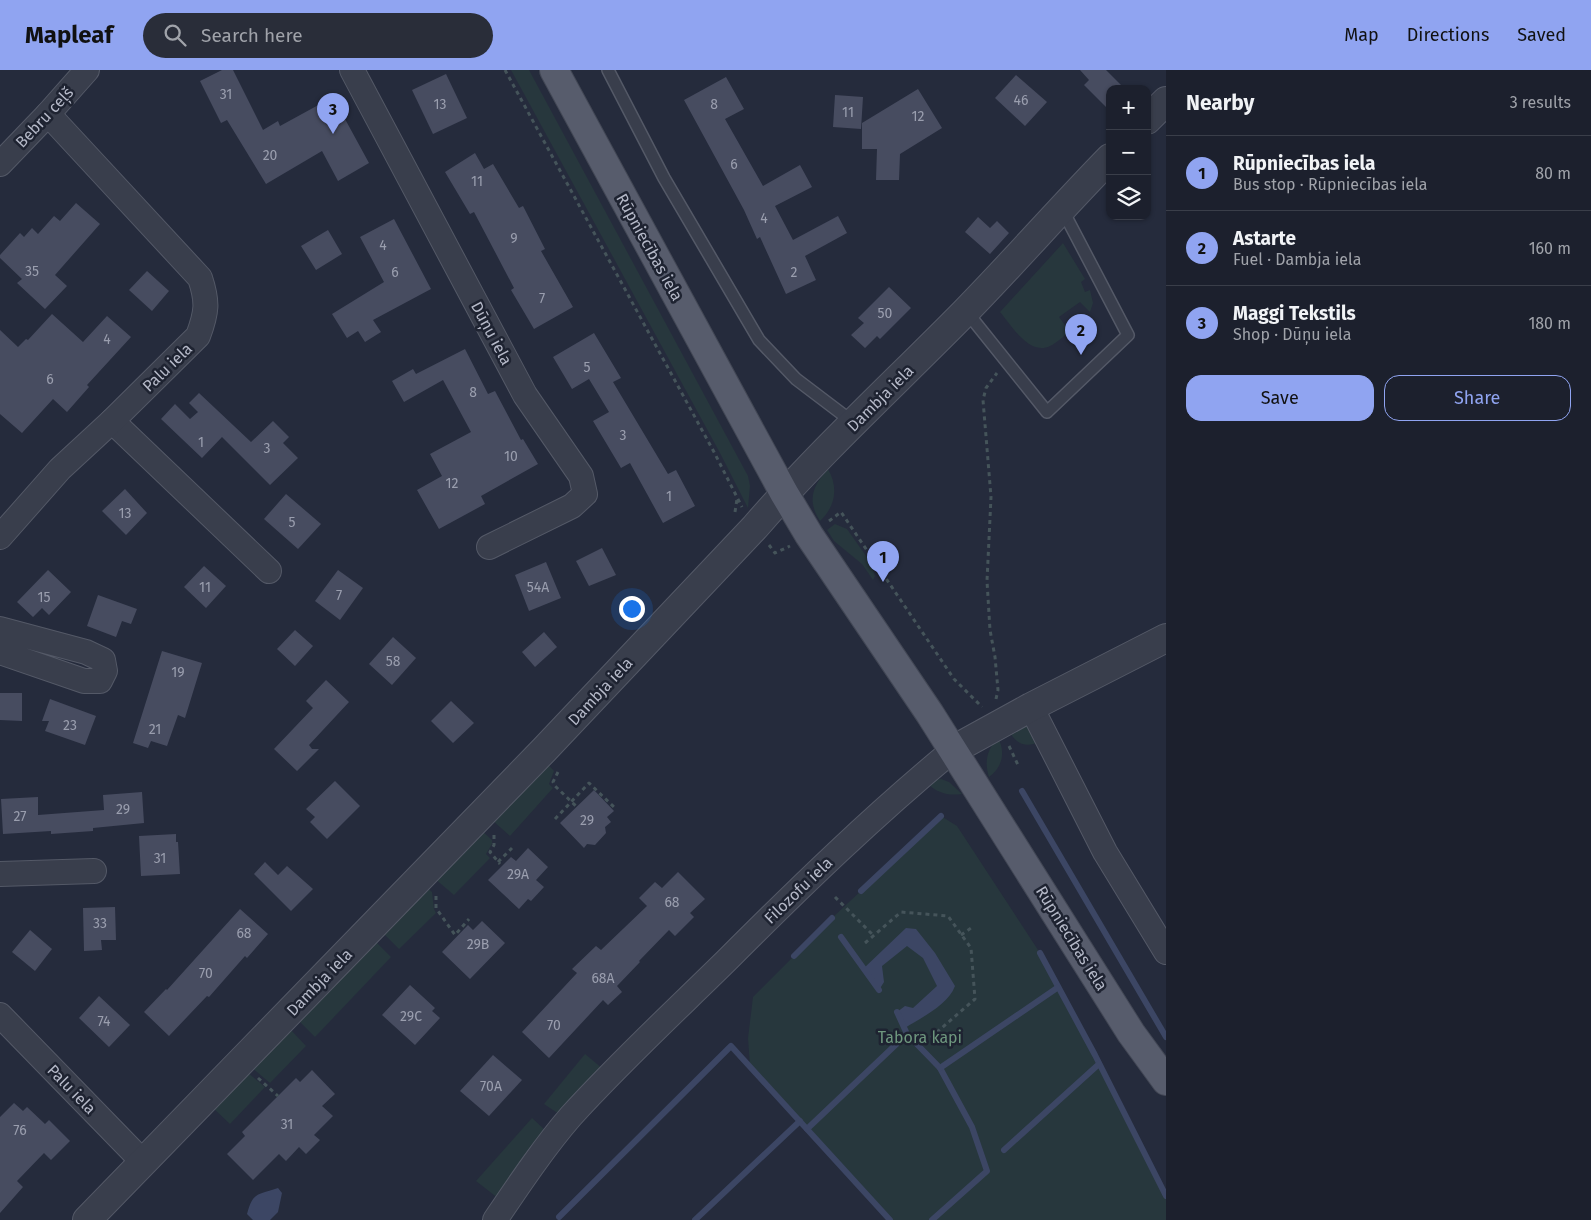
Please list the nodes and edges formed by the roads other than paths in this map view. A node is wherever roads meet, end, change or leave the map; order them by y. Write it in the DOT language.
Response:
graph roads {
  1 [pos="87,70"];
  2 [pos="352,70"];
  3 [pos="554,70"];
  4 [pos="608,70"];
  5 [pos="1166,101"];
  6 [pos="48,114"];
  7 [pos="1151,116"];
  8 [pos="1106,162"];
  9 [pos="0,164"];
  10 [pos="1062,208"];
  11 [pos="966,311"];
  12 [pos="112,421"];
  13 [pos="854,423"];
  14 [pos="784,493"];
  15 [pos="0,537"];
  16 [pos="489,548"];
  17 [pos="269,571"];
  18 [pos="0,629"];
  19 [pos="1166,638"];
  20 [pos="0,652"];
  21 [pos="1031,707"];
  22 [pos="953,750"];
  23 [pos="94,871"];
  24 [pos="0,874"];
  25 [pos="1166,952"];
  26 [pos="0,1015"];
  27 [pos="1166,1081"];
  28 [pos="144,1163"];
  29 [pos="87,1220"];
  30 [pos="495,1220"];
  1 -- 6 [label="street, Bebru ceļš"];
  2 -- 16 [label="street, Dūņu iela"];
  3 -- 14 [label="main road, Rūpniecības iela"];
  4 -- 13 [label="lane"];
  5 -- 7 [label="street"];
  6 -- 9 [label="street, Bebru ceļš"];
  6 -- 12 [label="street, Palu iela"];
  8 -- 10 [label="street, Dambja iela"];
  10 -- 11 [label="street, Dambja iela"];
  10 -- 11 [label="lane"];
  11 -- 13 [label="street, Dambja iela"];
  12 -- 15 [label="street, Palu iela"];
  12 -- 17 [label="street"];
  13 -- 14 [label="street, Dambja iela"];
  14 -- 22 [label="main road, Rūpniecības iela"];
  14 -- 28 [label="street, Dambja iela"];
  18 -- 20 [label="street"];
  19 -- 21 [label="street, Filozofu iela"];
  21 -- 22 [label="street, Filozofu iela"];
  21 -- 25 [label="street"];
  22 -- 27 [label="main road, Rūpniecības iela"];
  22 -- 30 [label="street, Filozofu iela"];
  23 -- 24 [label="street"];
  26 -- 28 [label="street, Palu iela"];
  28 -- 29 [label="street, Dambja iela"];
}
